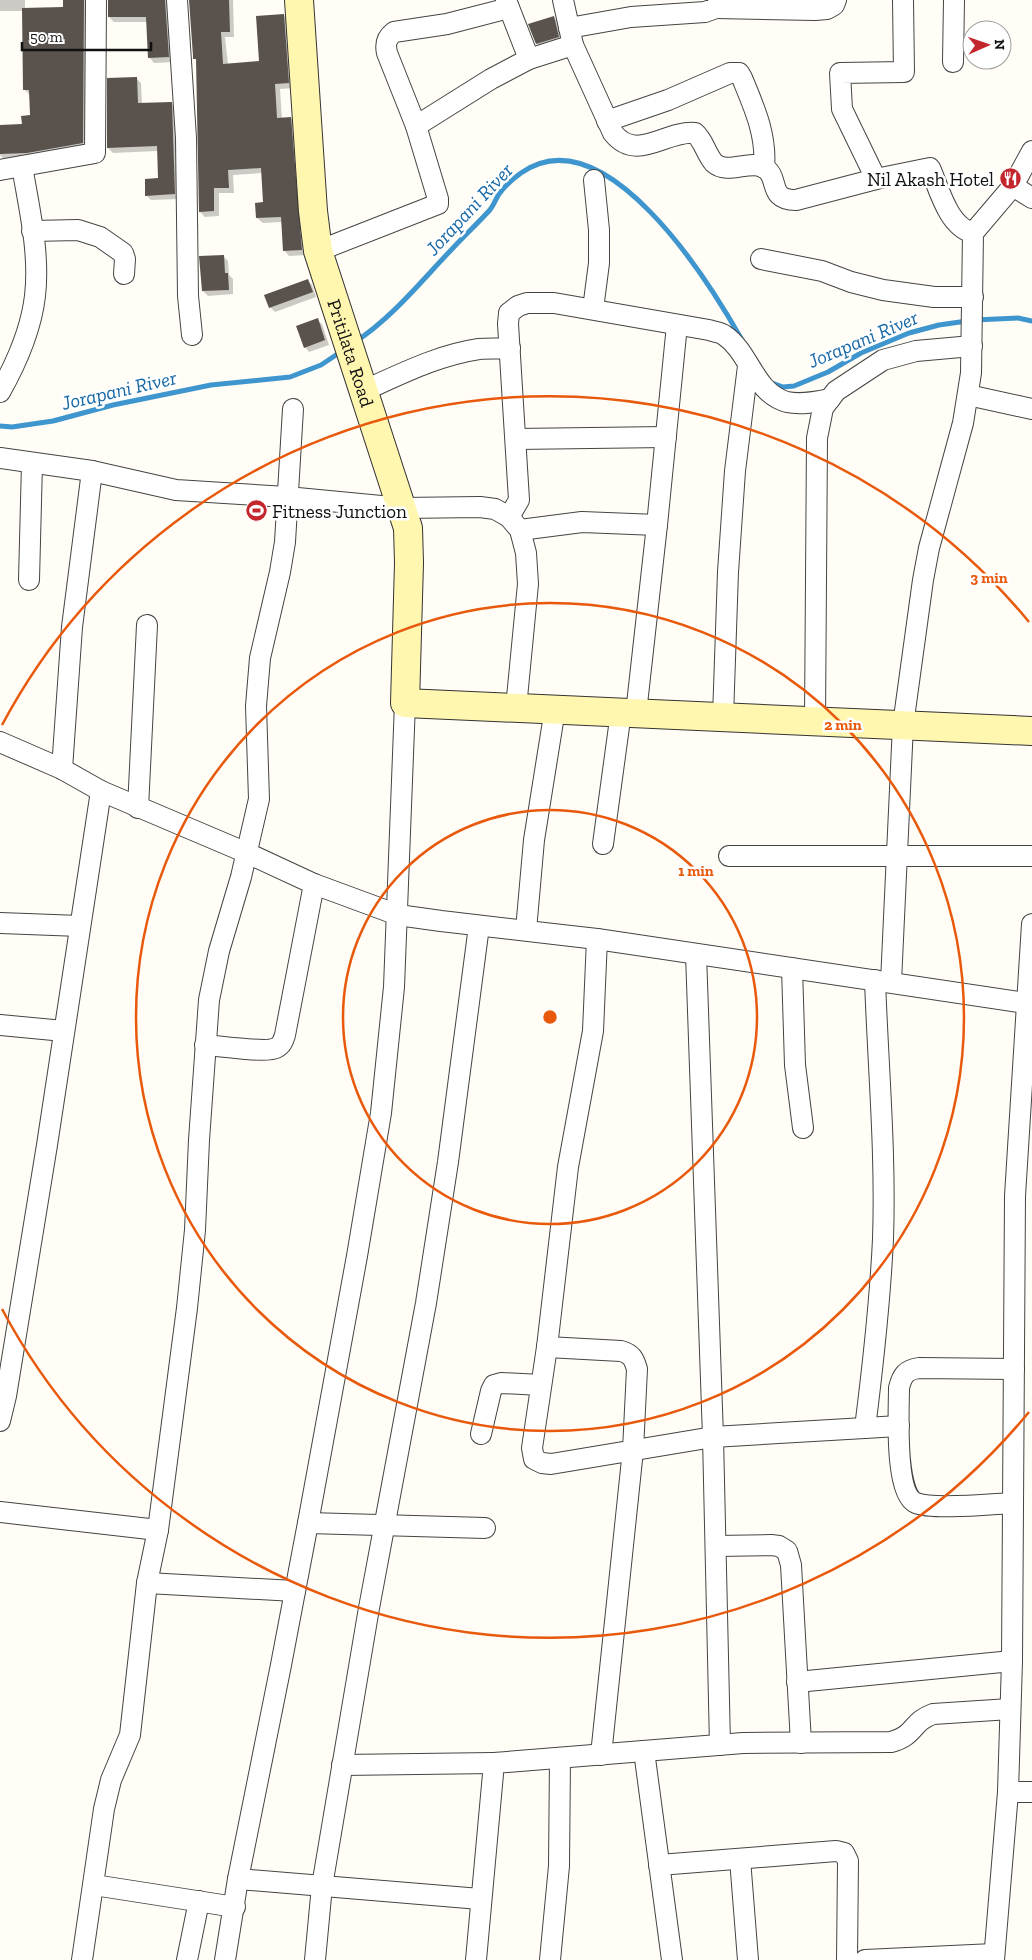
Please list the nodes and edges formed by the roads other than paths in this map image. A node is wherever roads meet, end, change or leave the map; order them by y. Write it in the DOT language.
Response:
graph roads {
  1 [pos="96,0"];
  2 [pos="177,0"];
  3 [pos="563,0"];
  4 [pos="836,0"];
  5 [pos="902,0"];
  6 [pos="954,0"];
  7 [pos="301,1"];
  8 [pos="507,4"];
  9 [pos="717,4"];
  10 [pos="571,36"];
  11 [pos="529,59"];
  12 [pos="953,62"];
  13 [pos="607,121"];
  14 [pos="416,126"];
  15 [pos="1032,151"];
  16 [pos="22,166"];
  17 [pos="764,168"];
  18 [pos="0,170"];
  19 [pos="876,179"];
  20 [pos="594,180"];
  21 [pos="1013,186"];
  22 [pos="1032,198"];
  23 [pos="32,231"];
  24 [pos="973,233"];
  25 [pos="318,250"];
  26 [pos="761,259"];
  27 [pos="124,274"];
  28 [pos="973,300"];
  29 [pos="593,309"];
  30 [pos="676,325"];
  31 [pos="192,335"];
  32 [pos="972,344"];
  33 [pos="510,348"];
  34 [pos="748,366"];
  35 [pos="362,386"];
  36 [pos="0,392"];
  37 [pos="968,394"];
  38 [pos="830,399"];
  39 [pos="293,409"];
  40 [pos="1032,409"];
  41 [pos="666,437"];
  42 [pos="516,439"];
  43 [pos="0,458"];
  44 [pos="32,463"];
  45 [pos="92,471"];
  46 [pos="287,497"];
  47 [pos="402,508"];
  48 [pos="514,524"];
  49 [pos="657,525"];
  50 [pos="29,580"];
  51 [pos="147,626"];
  52 [pos="405,702"];
  53 [pos="516,708"];
  54 [pos="555,709"];
  55 [pos="628,713"];
  56 [pos="724,717"];
  57 [pos="815,721"];
  58 [pos="903,725"];
  59 [pos="1032,731"];
  60 [pos="0,742"];
  61 [pos="62,769"];
  62 [pos="101,791"];
  63 [pos="138,808"];
  64 [pos="604,844"];
  65 [pos="247,853"];
  66 [pos="898,855"];
  67 [pos="729,856"];
  68 [pos="1032,856"];
  69 [pos="314,884"];
  70 [pos="398,915"];
  71 [pos="0,923"];
  72 [pos="1032,924"];
  73 [pos="80,926"];
  74 [pos="479,926"];
  75 [pos="526,930"];
  76 [pos="597,939"];
  77 [pos="696,954"];
  78 [pos="792,968"];
  79 [pos="883,981"];
  80 [pos="1029,1004"];
  81 [pos="0,1025"];
  82 [pos="64,1030"];
  83 [pos="205,1045"];
  84 [pos="803,1128"];
  85 [pos="547,1346"];
  86 [pos="1014,1369"];
  87 [pos="541,1385"];
  88 [pos="0,1421"];
  89 [pos="899,1426"];
  90 [pos="865,1428"];
  91 [pos="481,1434"];
  92 [pos="713,1437"];
  93 [pos="634,1450"];
  94 [pos="1012,1503"];
  95 [pos="0,1512"];
  96 [pos="308,1523"];
  97 [pos="384,1526"];
  98 [pos="485,1528"];
  99 [pos="158,1530"];
  100 [pos="716,1546"];
  101 [pos="147,1583"];
  102 [pos="295,1591"];
  103 [pos="1012,1661"];
  104 [pos="797,1682"];
  105 [pos="1010,1709"];
  106 [pos="801,1743"];
  107 [pos="720,1745"];
  108 [pos="644,1752"];
  109 [pos="601,1755"];
  110 [pos="560,1758"];
  111 [pos="494,1763"];
  112 [pos="342,1765"];
  113 [pos="1008,1792"];
  114 [pos="1032,1792"];
  115 [pos="740,1859"];
  116 [pos="660,1865"];
  117 [pos="238,1879"];
  118 [pos="94,1885"];
  119 [pos="322,1886"];
  120 [pos="480,1899"];
  121 [pos="199,1901"];
  122 [pos="235,1907"];
  123 [pos="994,1957"];
  124 [pos="892,1959"];
  125 [pos="82,1960"];
  126 [pos="186,1960"];
  127 [pos="225,1960"];
  128 [pos="315,1960"];
  129 [pos="476,1960"];
  130 [pos="550,1960"];
  131 [pos="672,1960"];
  132 [pos="748,1960"];
  133 [pos="847,1960"];
  134 [pos="865,1960"];
  1 -- 16 [label="street"];
  2 -- 31 [label="street"];
  3 -- 10 [label="street"];
  4 -- 9 [label="street"];
  5 -- 19 [label="street"];
  6 -- 12 [label="street"];
  7 -- 25 [label="street, Pritilata Road"];
  8 -- 11 [label="street"];
  8 -- 14 [label="street"];
  9 -- 10 [label="street"];
  10 -- 11 [label="street"];
  10 -- 13 [label="street"];
  11 -- 14 [label="street"];
  13 -- 17 [label="street"];
  13 -- 17 [label="street"];
  14 -- 25 [label="street"];
  15 -- 21 [label="street"];
  16 -- 18 [label="street"];
  16 -- 23 [label="street"];
  17 -- 19 [label="street"];
  19 -- 24 [label="street"];
  20 -- 29 [label="street"];
  21 -- 22 [label="street"];
  21 -- 24 [label="street"];
  23 -- 27 [label="street"];
  23 -- 36 [label="street"];
  24 -- 28 [label="street"];
  25 -- 35 [label="street, Pritilata Road"];
  26 -- 28 [label="street"];
  28 -- 32 [label="street"];
  29 -- 30 [label="street"];
  29 -- 33 [label="street"];
  30 -- 34 [label="street"];
  30 -- 41 [label="street"];
  32 -- 37 [label="street"];
  32 -- 38 [label="street"];
  33 -- 35 [label="street"];
  33 -- 42 [label="street"];
  34 -- 38 [label="street"];
  34 -- 56 [label="street"];
  35 -- 47 [label="street, Pritilata Road"];
  37 -- 40 [label="street"];
  37 -- 58 [label="street"];
  38 -- 57 [label="street"];
  39 -- 46 [label="street"];
  41 -- 42 [label="street"];
  41 -- 49 [label="street"];
  42 -- 48 [label="street"];
  43 -- 44 [label="street"];
  44 -- 45 [label="street"];
  44 -- 50 [label="street"];
  45 -- 46 [label="street"];
  45 -- 61 [label="street"];
  46 -- 47 [label="street"];
  46 -- 65 [label="street"];
  47 -- 48 [label="street"];
  47 -- 52 [label="street, Pritilata Road"];
  48 -- 49 [label="street"];
  48 -- 53 [label="street"];
  49 -- 55 [label="street"];
  51 -- 63 [label="street"];
  52 -- 53 [label="street"];
  52 -- 70 [label="street"];
  53 -- 54 [label="street"];
  54 -- 55 [label="street"];
  54 -- 75 [label="street"];
  55 -- 56 [label="street"];
  55 -- 64 [label="street"];
  56 -- 57 [label="street"];
  57 -- 58 [label="street"];
  58 -- 59 [label="street"];
  58 -- 66 [label="street"];
  60 -- 61 [label="street"];
  61 -- 62 [label="street"];
  62 -- 63 [label="street"];
  62 -- 73 [label="street"];
  63 -- 65 [label="street"];
  65 -- 69 [label="street"];
  65 -- 83 [label="street"];
  66 -- 67 [label="street"];
  66 -- 68 [label="street"];
  66 -- 79 [label="street"];
  69 -- 70 [label="street"];
  69 -- 83 [label="street"];
  70 -- 74 [label="street"];
  70 -- 96 [label="street"];
  71 -- 73 [label="street"];
  72 -- 80 [label="street"];
  73 -- 82 [label="street"];
  74 -- 75 [label="street"];
  74 -- 97 [label="street"];
  75 -- 76 [label="street"];
  76 -- 77 [label="street"];
  76 -- 85 [label="street"];
  77 -- 78 [label="street"];
  77 -- 92 [label="street"];
  78 -- 79 [label="street"];
  78 -- 84 [label="street"];
  79 -- 80 [label="street"];
  79 -- 90 [label="street"];
  80 -- 86 [label="street"];
  81 -- 82 [label="street"];
  82 -- 88 [label="street"];
  83 -- 99 [label="street"];
  85 -- 87 [label="street"];
  85 -- 93 [label="street"];
  86 -- 89 [label="street"];
  86 -- 94 [label="street"];
  87 -- 91 [label="street"];
  87 -- 93 [label="street"];
  89 -- 90 [label="street"];
  89 -- 94 [label="street"];
  90 -- 92 [label="street"];
  92 -- 93 [label="street"];
  92 -- 100 [label="street"];
  93 -- 109 [label="street"];
  94 -- 103 [label="street"];
  95 -- 99 [label="street"];
  96 -- 97 [label="street"];
  96 -- 102 [label="street"];
  97 -- 98 [label="street"];
  97 -- 112 [label="street"];
  99 -- 101 [label="street"];
  100 -- 104 [label="street"];
  100 -- 107 [label="street"];
  101 -- 102 [label="street"];
  101 -- 118 [label="street"];
  102 -- 117 [label="street"];
  103 -- 104 [label="street"];
  103 -- 105 [label="street"];
  104 -- 106 [label="street"];
  105 -- 106 [label="street"];
  105 -- 113 [label="street"];
  106 -- 107 [label="street"];
  107 -- 108 [label="street"];
  108 -- 109 [label="street"];
  108 -- 116 [label="street"];
  109 -- 110 [label="street"];
  110 -- 111 [label="street"];
  110 -- 130 [label="street"];
  111 -- 112 [label="street"];
  111 -- 120 [label="street"];
  112 -- 119 [label="street"];
  113 -- 114 [label="street"];
  113 -- 123 [label="street"];
  115 -- 116 [label="street"];
  115 -- 132 [label="street"];
  115 -- 133 [label="street"];
  116 -- 131 [label="street"];
  117 -- 119 [label="street"];
  117 -- 122 [label="street"];
  118 -- 121 [label="street"];
  118 -- 125 [label="street"];
  119 -- 120 [label="street"];
  119 -- 128 [label="street"];
  120 -- 129 [label="street"];
  121 -- 122 [label="street"];
  121 -- 126 [label="street"];
  122 -- 127 [label="street"];
  123 -- 124 [label="street"];
  124 -- 134 [label="street"];
}
